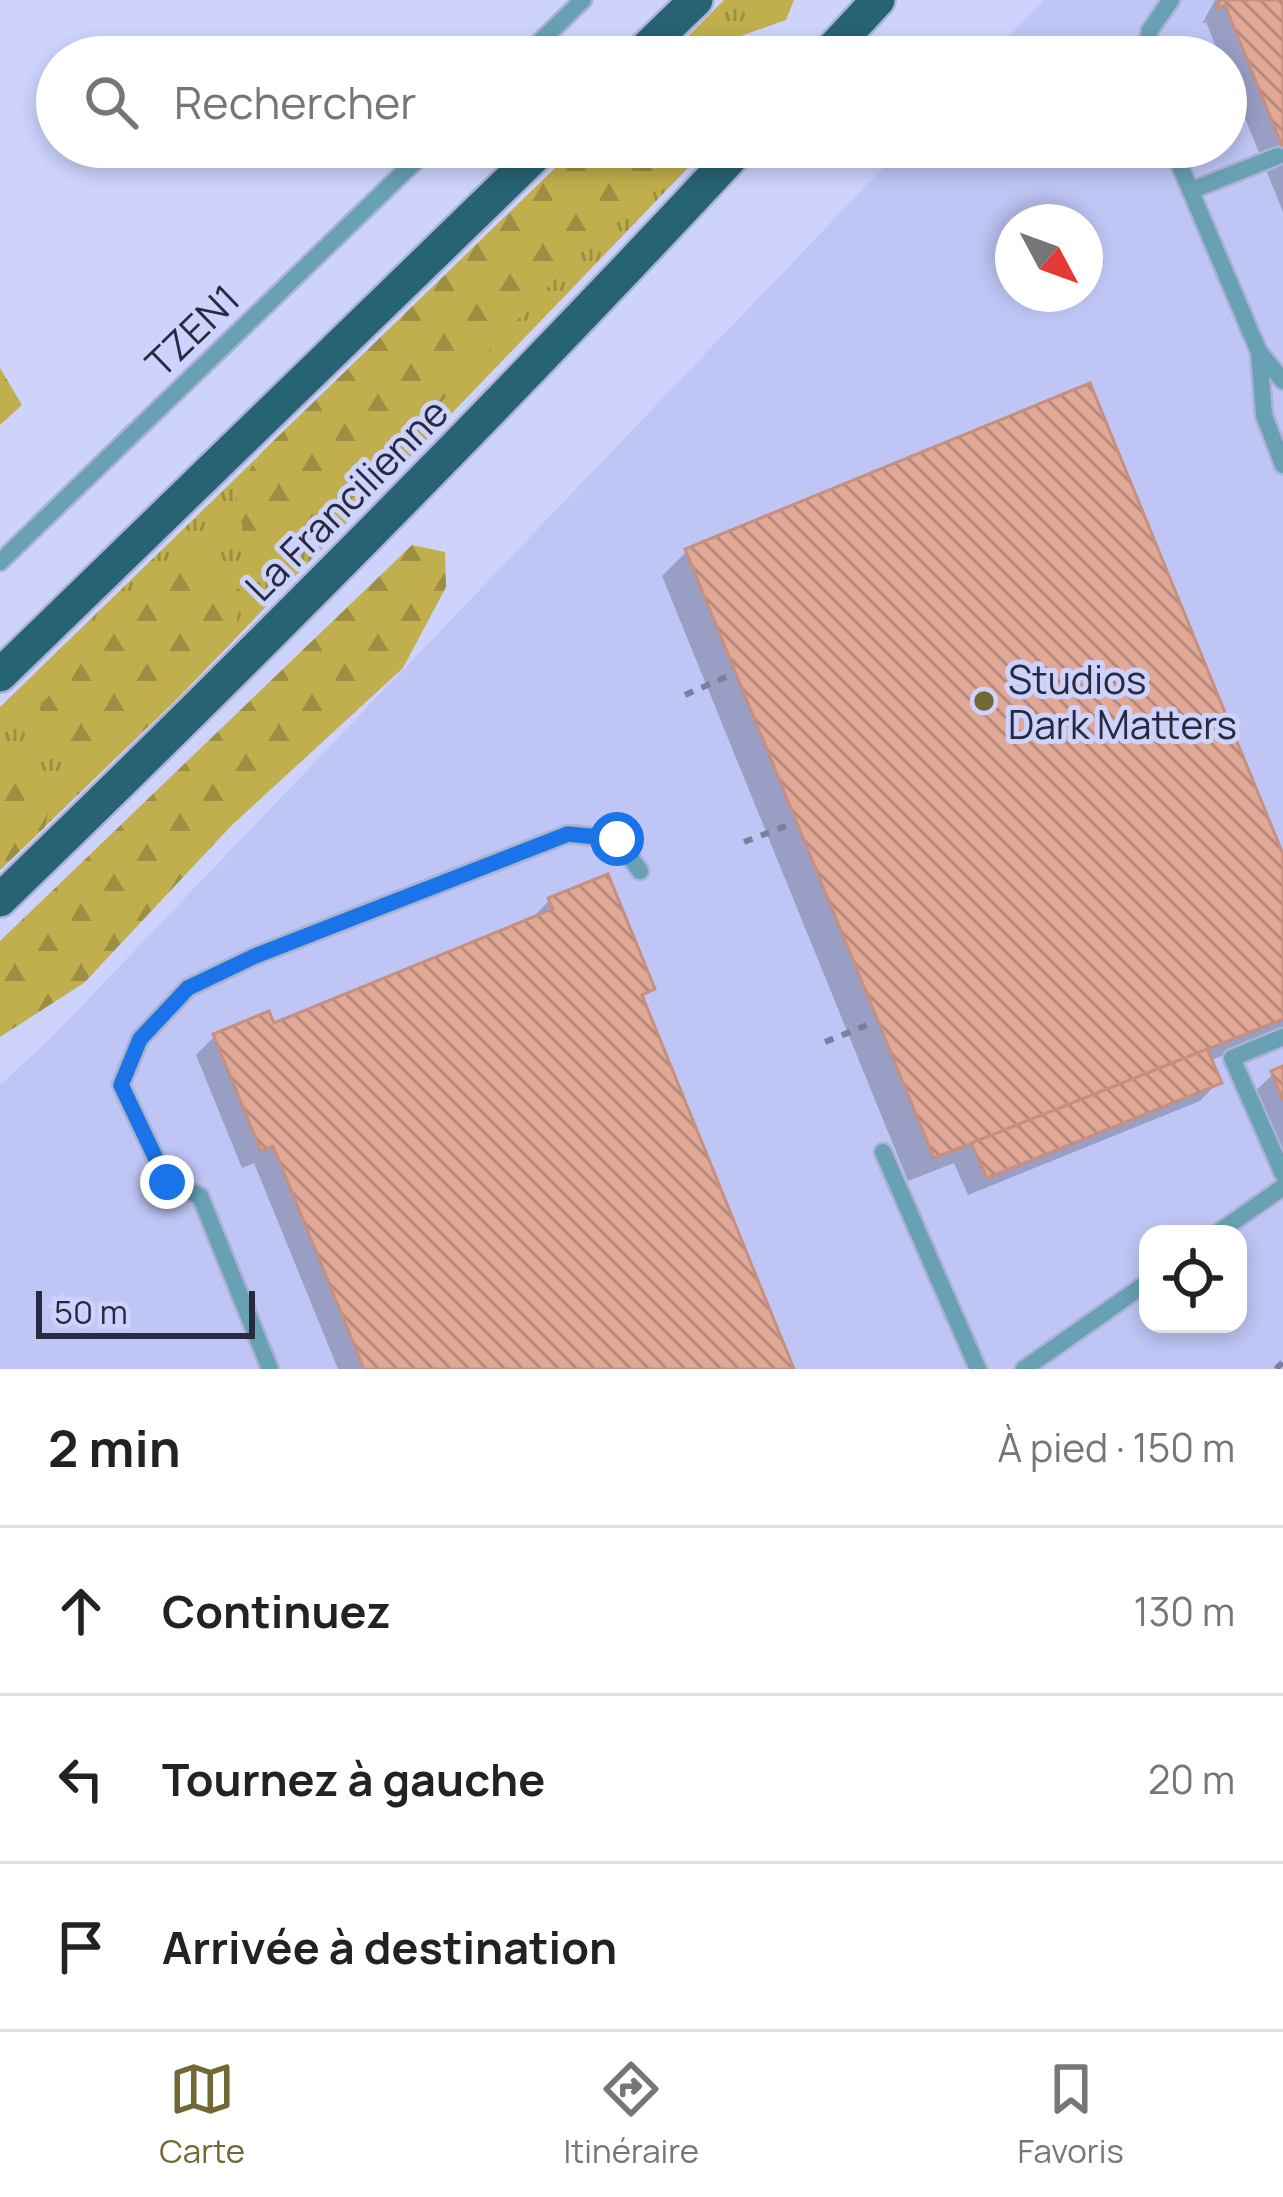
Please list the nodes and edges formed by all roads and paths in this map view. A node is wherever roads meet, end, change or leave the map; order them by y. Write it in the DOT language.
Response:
graph roads {
  1 [pos="583,0"];
  2 [pos="696,0"];
  3 [pos="878,0"];
  4 [pos="1171,0"];
  5 [pos="546,36"];
  6 [pos="659,36"];
  7 [pos="845,36"];
  8 [pos="1149,36"];
  9 [pos="1278,156"];
  10 [pos="408,168"];
  11 [pos="522,168"];
  12 [pos="721,168"];
  13 [pos="1181,168"];
  14 [pos="1247,168"];
  15 [pos="1247,168"];
  16 [pos="1190,190"];
  17 [pos="1259,352"];
  18 [pos="1283,381"];
  19 [pos="1283,465"];
  20 [pos="0,562"];
  21 [pos="0,675"];
  22 [pos="730,675"];
  23 [pos="685,695"];
  24 [pos="790,824"];
  25 [pos="744,842"];
  26 [pos="640,871"];
  27 [pos="0,900"];
  28 [pos="872,1023"];
  29 [pos="1283,1037"];
  30 [pos="825,1042"];
  31 [pos="883,1153"];
  32 [pos="1283,1174"];
  33 [pos="1283,1186"];
  34 [pos="1229,1225"];
  35 [pos="1139,1288"];
  36 [pos="1283,1362"];
  37 [pos="270,1369"];
  38 [pos="978,1369"];
  39 [pos="1024,1369"];
  40 [pos="1276,1369"];
  1 -- 5 [label="lane"];
  2 -- 6 [label="highway"];
  3 -- 7 [label="highway"];
  4 -- 8 [label="lane"];
  9 -- 15 [label="lane"];
  10 -- 20 [label="lane, TZEN1"];
  11 -- 21 [label="highway"];
  12 -- 27 [label="highway, La Francilienne"];
  13 -- 16 [label="lane"];
  14 -- 16 [label="lane"];
  16 -- 17 [label="lane"];
  17 -- 18 [label="lane"];
  17 -- 19 [label="lane"];
  22 -- 23 [label="path"];
  24 -- 25 [label="path"];
  26 -- 37 [label="lane"];
  28 -- 30 [label="path"];
  29 -- 32 [label="lane"];
  31 -- 38 [label="lane"];
  33 -- 34 [label="lane"];
  35 -- 39 [label="lane"];
  36 -- 40 [label="path"];
}
